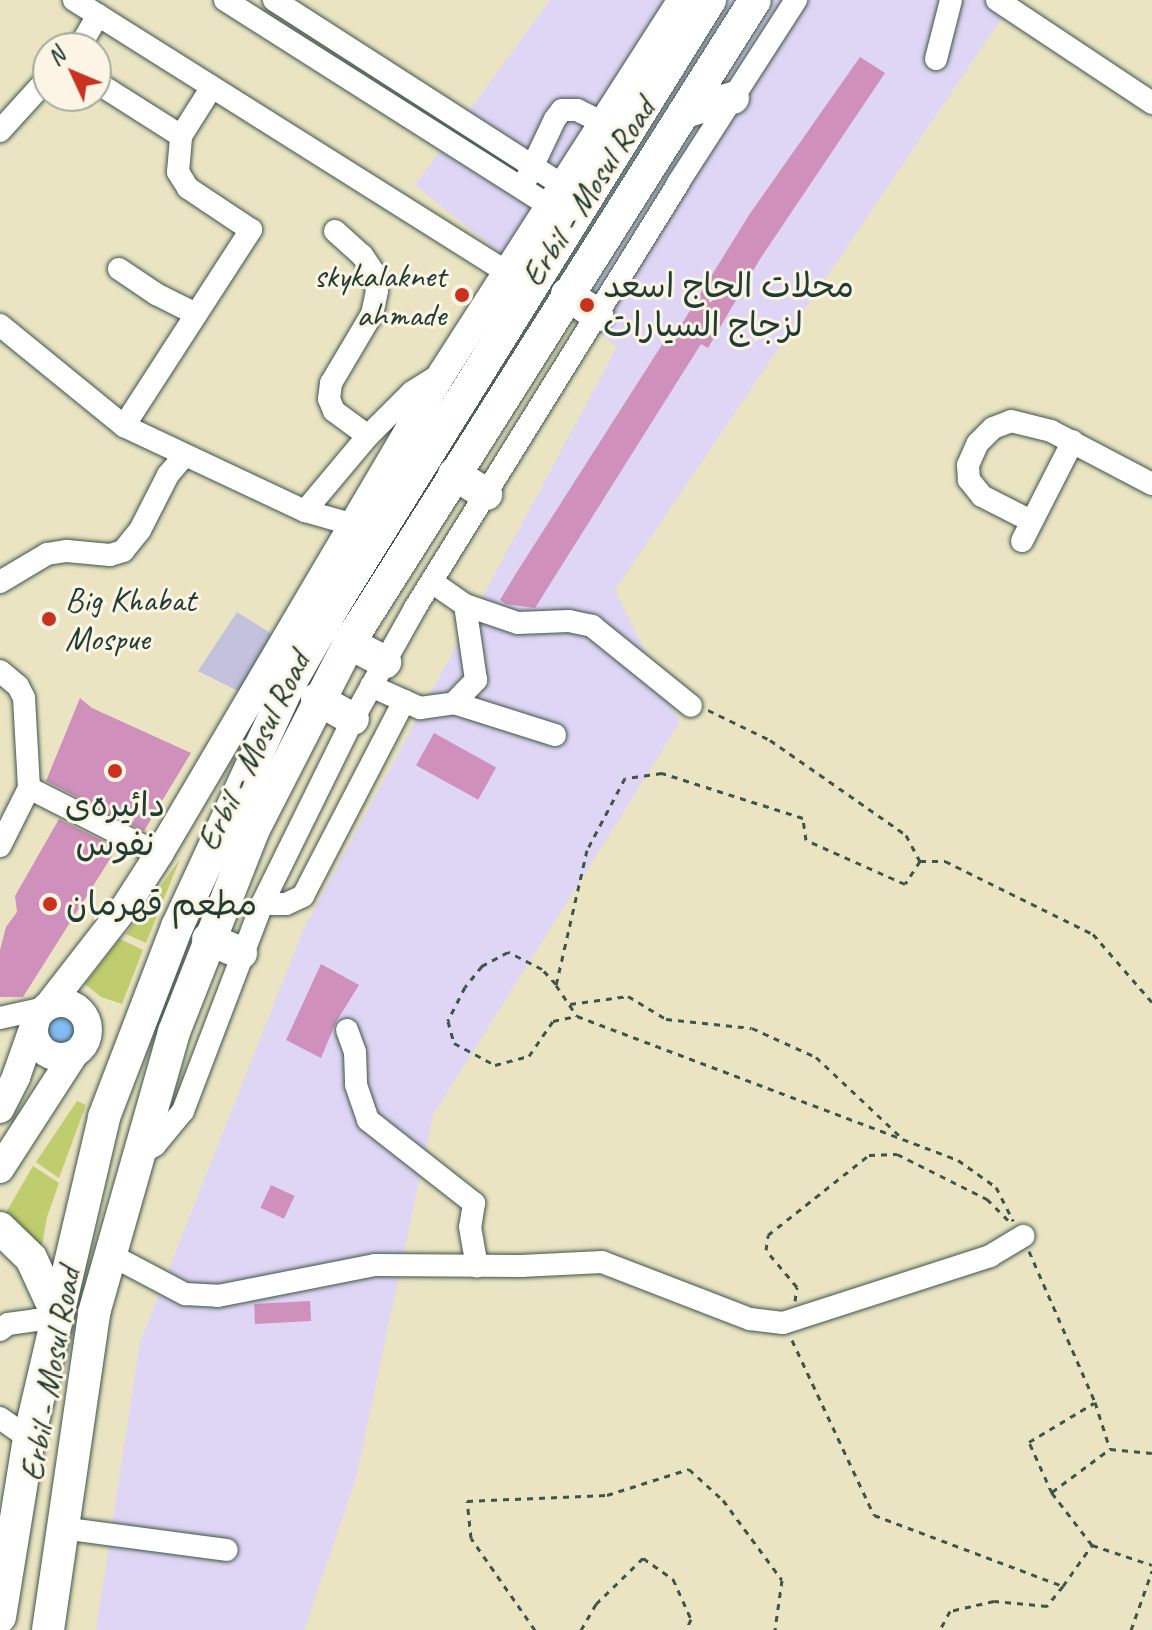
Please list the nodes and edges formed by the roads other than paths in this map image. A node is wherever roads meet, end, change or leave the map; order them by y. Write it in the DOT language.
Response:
graph roads {
  1 [pos="74,0"];
  2 [pos="225,0"];
  3 [pos="274,0"];
  4 [pos="682,0"];
  5 [pos="710,0"];
  6 [pos="755,0"];
  7 [pos="796,0"];
  8 [pos="951,0"];
  9 [pos="997,0"];
  10 [pos="98,15"];
  11 [pos="88,32"];
  12 [pos="936,59"];
  13 [pos="668,68"];
  14 [pos="630,83"];
  15 [pos="212,87"];
  16 [pos="112,92"];
  17 [pos="32,96"];
  18 [pos="733,98"];
  19 [pos="1152,103"];
  20 [pos="685,112"];
  21 [pos="604,123"];
  22 [pos="0,131"];
  23 [pos="181,136"];
  24 [pos="536,158"];
  25 [pos="563,187"];
  26 [pos="522,189"];
  27 [pos="335,231"];
  28 [pos="119,269"];
  29 [pos="508,273"];
  30 [pos="567,294"];
  31 [pos="196,314"];
  32 [pos="597,315"];
  33 [pos="0,325"];
  34 [pos="443,372"];
  35 [pos="124,426"];
  36 [pos="368,436"];
  37 [pos="421,440"];
  38 [pos="1073,441"];
  39 [pos="184,456"];
  40 [pos="454,474"];
  41 [pos="1152,484"];
  42 [pos="486,494"];
  43 [pos="305,511"];
  44 [pos="351,524"];
  45 [pos="0,582"];
  46 [pos="432,582"];
  47 [pos="465,605"];
  48 [pos="349,643"];
  49 [pos="0,671"];
  50 [pos="378,674"];
  51 [pos="290,687"];
  52 [pos="404,701"];
  53 [pos="454,703"];
  54 [pos="691,706"];
  55 [pos="353,719"];
  56 [pos="555,735"];
  57 [pos="29,788"];
  58 [pos="0,846"];
  59 [pos="159,854"];
  60 [pos="262,904"];
  61 [pos="208,939"];
  62 [pos="241,953"];
  63 [pos="43,1012"];
  64 [pos="0,1018"];
  65 [pos="347,1030"];
  66 [pos="74,1054"];
  67 [pos="0,1109"];
  68 [pos="104,1117"];
  69 [pos="140,1146"];
  70 [pos="0,1169"];
  71 [pos="0,1228"];
  72 [pos="1023,1236"];
  73 [pos="111,1255"];
  74 [pos="477,1266"];
  75 [pos="55,1318"];
  76 [pos="0,1330"];
  77 [pos="0,1418"];
  78 [pos="29,1438"];
  79 [pos="62,1528"];
  80 [pos="227,1550"];
  81 [pos="5,1556"];
  82 [pos="0,1617"];
  83 [pos="48,1630"];
  1 -- 10 [label="street"];
  2 -- 26 [label="street"];
  3 -- 24 [label="street"];
  4 -- 14 [label="main road"];
  5 -- 13 [label="highway, Erbil - Mosul Road"];
  6 -- 20 [label="highway, Erbil - Mosul Road"];
  7 -- 18 [label="street"];
  8 -- 12 [label="street"];
  9 -- 19 [label="street"];
  10 -- 11 [label="street"];
  10 -- 15 [label="street"];
  13 -- 14 [label="highway"];
  13 -- 37 [label="highway, Erbil - Mosul Road"];
  14 -- 21 [label="main road"];
  15 -- 23 [label="street"];
  15 -- 29 [label="street"];
  16 -- 23 [label="street"];
  17 -- 22 [label="street"];
  18 -- 20 [label="highway"];
  18 -- 32 [label="street"];
  20 -- 30 [label="highway, Erbil - Mosul Road"];
  21 -- 24 [label="street"];
  21 -- 25 [label="main road"];
  23 -- 31 [label="street"];
  24 -- 25 [label="street"];
  24 -- 26 [label="street"];
  25 -- 26 [label="street"];
  25 -- 29 [label="main road"];
  27 -- 36 [label="street"];
  28 -- 31 [label="street"];
  29 -- 34 [label="main road"];
  30 -- 32 [label="highway"];
  30 -- 40 [label="highway, Erbil - Mosul Road"];
  31 -- 35 [label="street"];
  32 -- 42 [label="street"];
  33 -- 35 [label="street"];
  34 -- 36 [label="street"];
  34 -- 37 [label="main road"];
  35 -- 39 [label="street"];
  36 -- 43 [label="street"];
  37 -- 44 [label="main road"];
  37 -- 51 [label="highway, Erbil - Mosul Road"];
  38 -- 38 [label="street"];
  38 -- 41 [label="street"];
  39 -- 43 [label="street"];
  39 -- 45 [label="street"];
  40 -- 42 [label="highway"];
  40 -- 48 [label="highway, Erbil - Mosul Road"];
  42 -- 46 [label="street"];
  43 -- 44 [label="street"];
  44 -- 51 [label="main road"];
  46 -- 47 [label="street"];
  46 -- 50 [label="street"];
  47 -- 53 [label="street"];
  47 -- 54 [label="street"];
  48 -- 50 [label="highway"];
  48 -- 51 [label="highway, Erbil - Mosul Road"];
  49 -- 57 [label="street"];
  50 -- 52 [label="street"];
  50 -- 55 [label="street"];
  51 -- 55 [label="highway"];
  51 -- 59 [label="main road"];
  51 -- 61 [label="highway, Erbil - Mosul Road"];
  51 -- 68 [label="highway, Erbil - Mosul Road"];
  52 -- 53 [label="street"];
  52 -- 60 [label="street"];
  53 -- 56 [label="street"];
  55 -- 60 [label="street"];
  57 -- 58 [label="street"];
  57 -- 59 [label="street"];
  59 -- 63 [label="main road"];
  60 -- 62 [label="street"];
  61 -- 62 [label="highway"];
  61 -- 69 [label="highway, Erbil - Mosul Road"];
  62 -- 69 [label="street"];
  63 -- 64 [label="street"];
  63 -- 66 [label="main road"];
  63 -- 66 [label="main road"];
  63 -- 67 [label="main road"];
  65 -- 74 [label="street"];
  66 -- 70 [label="main road"];
  68 -- 69 [label="highway"];
  68 -- 75 [label="highway, Erbil - Mosul Road"];
  69 -- 73 [label="highway, Erbil - Mosul Road"];
  71 -- 75 [label="highway"];
  72 -- 74 [label="street"];
  73 -- 74 [label="street"];
  73 -- 79 [label="highway, Erbil - Mosul Road"];
  75 -- 76 [label="street"];
  75 -- 78 [label="highway, Erbil - Mosul Road"];
  77 -- 78 [label="street"];
  78 -- 81 [label="highway, Erbil - Mosul Road"];
  79 -- 80 [label="street"];
  79 -- 83 [label="highway, Erbil - Mosul Road"];
  81 -- 82 [label="highway, Erbil - Mosul Road"];
}
